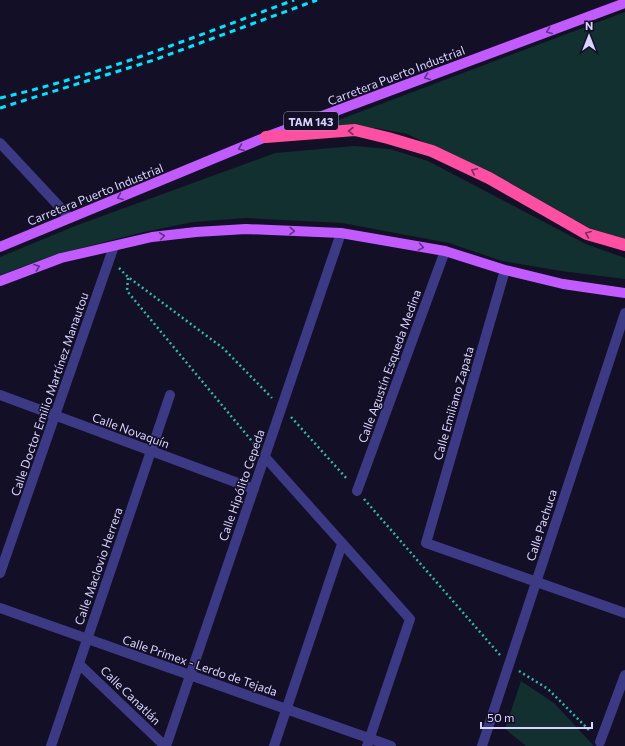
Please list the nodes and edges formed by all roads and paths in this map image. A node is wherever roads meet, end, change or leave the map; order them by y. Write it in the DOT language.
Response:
graph roads {
  1 [pos="625,3"];
  2 [pos="266,137"];
  3 [pos="0,143"];
  4 [pos="70,218"];
  5 [pos="341,233"];
  6 [pos="625,245"];
  7 [pos="114,246"];
  8 [pos="0,247"];
  9 [pos="445,251"];
  10 [pos="505,270"];
  11 [pos="128,277"];
  12 [pos="0,281"];
  13 [pos="625,293"];
  14 [pos="625,313"];
  15 [pos="0,395"];
  16 [pos="170,395"];
  17 [pos="55,415"];
  18 [pos="151,451"];
  19 [pos="265,457"];
  20 [pos="254,489"];
  21 [pos="357,491"];
  22 [pos="342,544"];
  23 [pos="0,573"];
  24 [pos="536,581"];
  25 [pos="0,608"];
  26 [pos="625,612"];
  27 [pos="87,639"];
  28 [pos="79,664"];
  29 [pos="190,675"];
  30 [pos="625,677"];
  31 [pos="286,709"];
  32 [pos="368,742"];
  33 [pos="600,742"];
  34 [pos="51,746"];
  35 [pos="166,746"];
  36 [pos="274,746"];
  37 [pos="391,746"];
  38 [pos="482,746"];
  1 -- 2 [label="main road, Carretera Puerto Industrial / TAM 143, one-way"];
  2 -- 4 [label="main road, Carretera Puerto Industrial / TAM 143, one-way"];
  6 -- 2 [label="highway, one-way"];
  3 -- 4 [label="street"];
  4 -- 8 [label="main road, Carretera Puerto Industrial / TAM 143"];
  7 -- 5 [label="main road, one-way"];
  5 -- 9 [label="main road, one-way"];
  5 -- 19 [label="street, Calle Hipólito Cepeda"];
  12 -- 7 [label="main road, one-way"];
  7 -- 17 [label="street, Calle Doctor Emilio Martínez Manautou"];
  9 -- 10 [label="main road"];
  9 -- 21 [label="street, Calle Agustín Esqueda Medina"];
  10 -- 13 [label="main road"];
  10 -- 24 [label="street, Calle Emiliano Zapata"];
  11 -- 19 [label="path"];
  14 -- 24 [label="street, Calle Pachuca"];
  15 -- 17 [label="street, Calle Novaquín"];
  16 -- 18 [label="street, Calle Maclovio Herrera"];
  17 -- 18 [label="street, Calle Novaquín"];
  17 -- 23 [label="street, Calle Doctor Emilio Martínez Manautou"];
  18 -- 20 [label="street, Calle Novaquín"];
  18 -- 27 [label="street, Calle Maclovio Herrera"];
  19 -- 20 [label="street, Calle Hipólito Cepeda"];
  19 -- 22 [label="street"];
  20 -- 29 [label="street, Calle Hipólito Cepeda"];
  22 -- 31 [label="street"];
  22 -- 32 [label="street"];
  24 -- 26 [label="street"];
  24 -- 38 [label="street, Calle Pachuca"];
  25 -- 27 [label="street, Calle Primex - Lerdo de Tejada"];
  27 -- 28 [label="street, Calle Maclovio Herrera"];
  27 -- 29 [label="street, Calle Primex - Lerdo de Tejada"];
  28 -- 34 [label="street, Calle Maclovio Herrera"];
  28 -- 35 [label="street, Calle Canatlán"];
  29 -- 31 [label="street, Calle Primex - Lerdo de Tejada"];
  29 -- 35 [label="street, Calle Hipólito Cepeda"];
  30 -- 33 [label="street"];
  31 -- 32 [label="street, Calle Primex - Lerdo de Tejada"];
  31 -- 36 [label="street"];
  32 -- 37 [label="street, Calle Primex - Lerdo de Tejada"];
}
